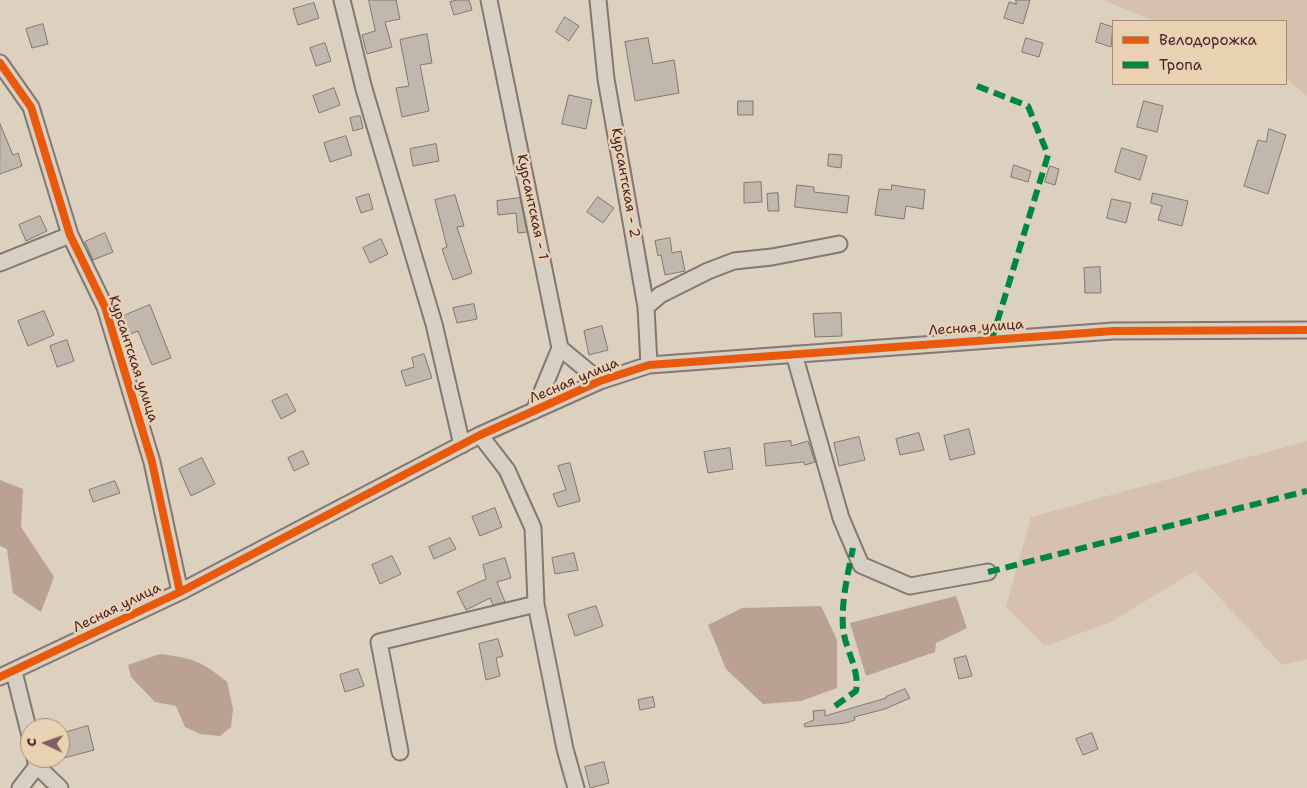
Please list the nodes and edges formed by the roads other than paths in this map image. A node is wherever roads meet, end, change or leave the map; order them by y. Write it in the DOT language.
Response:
graph roads {
  1 [pos="342,0"];
  2 [pos="489,0"];
  3 [pos="598,0"];
  4 [pos="0,63"];
  5 [pos="70,235"];
  6 [pos="839,244"];
  7 [pos="0,263"];
  8 [pos="646,307"];
  9 [pos="1307,330"];
  10 [pos="560,348"];
  11 [pos="794,354"];
  12 [pos="649,365"];
  13 [pos="600,381"];
  14 [pos="534,411"];
  15 [pos="480,436"];
  16 [pos="462,446"];
  17 [pos="988,572"];
  18 [pos="180,592"];
  19 [pos="536,604"];
  20 [pos="7,674"];
  21 [pos="23,718"];
  22 [pos="400,752"];
  23 [pos="32,768"];
  24 [pos="42,768"];
  25 [pos="20,788"];
  26 [pos="60,788"];
  27 [pos="576,788"];
  1 -- 16 [label="street"];
  2 -- 10 [label="street, Курсантская - 1"];
  3 -- 8 [label="street, Курсантская - 2"];
  4 -- 5 [label="street, Курсантская улица"];
  5 -- 7 [label="street"];
  5 -- 18 [label="street, Курсантская улица"];
  6 -- 8 [label="street"];
  8 -- 12 [label="street, Курсантская - 2"];
  9 -- 11 [label="street, Лесная улица"];
  10 -- 13 [label="street"];
  10 -- 14 [label="street"];
  11 -- 12 [label="street, Лесная улица"];
  11 -- 17 [label="street"];
  12 -- 13 [label="street, Лесная улица"];
  13 -- 14 [label="street, Лесная улица"];
  14 -- 15 [label="street, Лесная улица"];
  15 -- 16 [label="street, Лесная улица"];
  15 -- 19 [label="street"];
  16 -- 18 [label="street, Лесная улица"];
  18 -- 20 [label="street, Лесная улица"];
  19 -- 22 [label="street"];
  19 -- 27 [label="street"];
  20 -- 21 [label="street"];
  23 -- 25 [label="street"];
  24 -- 26 [label="street"];
}
